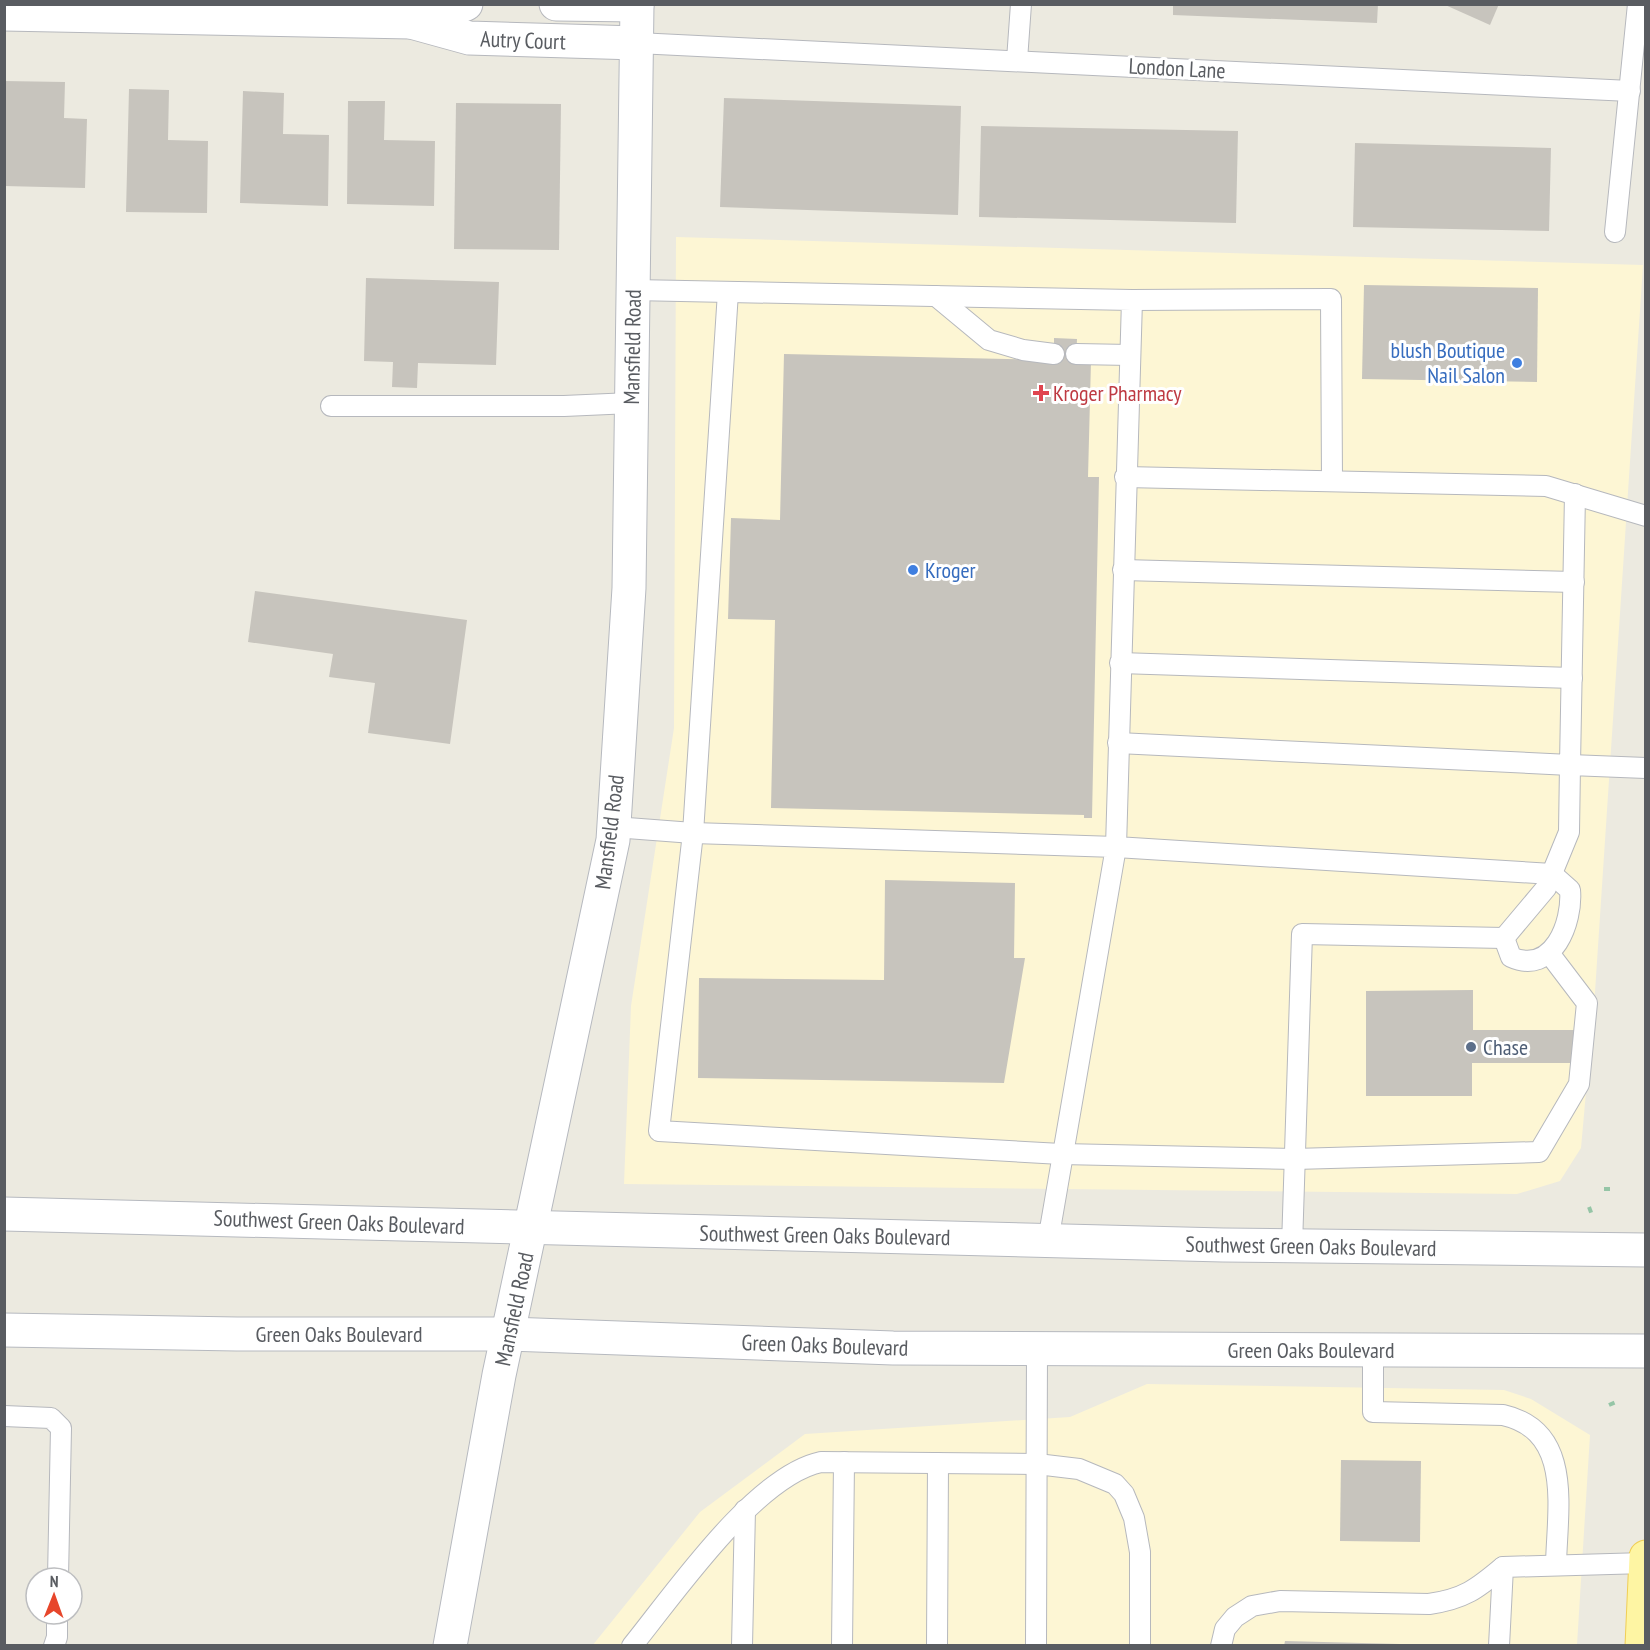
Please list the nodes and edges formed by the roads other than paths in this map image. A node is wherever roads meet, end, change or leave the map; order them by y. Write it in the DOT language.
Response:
graph roads {
  1 [pos="466,4"];
  2 [pos="556,4"];
  3 [pos="1021,4"];
  4 [pos="1638,4"];
  5 [pos="637,5"];
  6 [pos="4,14"];
  7 [pos="411,22"];
  8 [pos="637,43"];
  9 [pos="1017,60"];
  10 [pos="1629,91"];
  11 [pos="1615,232"];
  12 [pos="633,290"];
  13 [pos="728,292"];
  14 [pos="936,296"];
  15 [pos="1132,300"];
  16 [pos="1054,354"];
  17 [pos="1076,354"];
  18 [pos="1130,355"];
  19 [pos="631,403"];
  20 [pos="331,406"];
  21 [pos="1125,477"];
  22 [pos="1332,481"];
  23 [pos="1575,494"];
  24 [pos="1646,516"];
  25 [pos="1123,570"];
  26 [pos="1574,582"];
  27 [pos="1120,663"];
  28 [pos="1572,678"];
  29 [pos="1118,743"];
  30 [pos="1570,765"];
  31 [pos="1646,768"];
  32 [pos="614,827"];
  33 [pos="693,832"];
  34 [pos="1116,847"];
  35 [pos="1552,874"];
  36 [pos="1504,938"];
  37 [pos="1549,953"];
  38 [pos="1061,1154"];
  39 [pos="1295,1159"];
  40 [pos="4,1214"];
  41 [pos="532,1228"];
  42 [pos="1048,1241"];
  43 [pos="1292,1246"];
  44 [pos="1646,1250"];
  45 [pos="4,1330"];
  46 [pos="509,1334"];
  47 [pos="1037,1348"];
  48 [pos="1372,1350"];
  49 [pos="1646,1351"];
  50 [pos="4,1416"];
  51 [pos="844,1462"];
  52 [pos="938,1463"];
  53 [pos="1037,1464"];
  54 [pos="745,1510"];
  55 [pos="1646,1557"];
  56 [pos="1645,1563"];
  57 [pos="1556,1565"];
  58 [pos="58,1566"];
  59 [pos="1503,1567"];
  60 [pos="57,1626"];
  61 [pos="648,1626"];
  62 [pos="54,1646"];
  63 [pos="450,1646"];
  64 [pos="632,1646"];
  65 [pos="648,1646"];
  66 [pos="742,1646"];
  67 [pos="842,1646"];
  68 [pos="938,1646"];
  69 [pos="1036,1646"];
  70 [pos="1140,1646"];
  71 [pos="1221,1646"];
  72 [pos="1499,1646"];
  73 [pos="1642,1646"];
  1 -- 7 [label="main road, Autry Court"];
  2 -- 5 [label="main road, Autry Court"];
  3 -- 9 [label="lane"];
  4 -- 10 [label="lane"];
  5 -- 8 [label="main road, Mansfield Road"];
  6 -- 7 [label="main road, Autry Court"];
  7 -- 8 [label="main road, Autry Court"];
  8 -- 9 [label="lane, London Lane"];
  8 -- 12 [label="main road, Mansfield Road"];
  9 -- 10 [label="lane, London Lane"];
  10 -- 11 [label="lane"];
  12 -- 13 [label="lane"];
  12 -- 19 [label="main road, Mansfield Road"];
  13 -- 14 [label="lane"];
  13 -- 33 [label="lane"];
  14 -- 15 [label="lane"];
  14 -- 16 [label="lane"];
  15 -- 18 [label="lane"];
  15 -- 22 [label="lane"];
  17 -- 18 [label="lane"];
  18 -- 21 [label="lane"];
  19 -- 20 [label="lane"];
  19 -- 32 [label="main road, Mansfield Road"];
  21 -- 22 [label="lane"];
  21 -- 25 [label="lane"];
  22 -- 23 [label="lane"];
  23 -- 24 [label="lane"];
  23 -- 26 [label="lane"];
  25 -- 26 [label="lane"];
  25 -- 27 [label="lane"];
  26 -- 28 [label="lane"];
  27 -- 28 [label="lane"];
  27 -- 29 [label="lane"];
  28 -- 30 [label="lane"];
  29 -- 30 [label="lane"];
  29 -- 34 [label="lane"];
  30 -- 31 [label="lane"];
  30 -- 35 [label="lane"];
  32 -- 33 [label="lane"];
  32 -- 41 [label="main road, Mansfield Road"];
  33 -- 34 [label="lane"];
  33 -- 38 [label="lane"];
  34 -- 35 [label="lane"];
  34 -- 38 [label="lane"];
  35 -- 36 [label="lane"];
  35 -- 37 [label="lane"];
  36 -- 37 [label="lane"];
  36 -- 39 [label="lane"];
  37 -- 39 [label="lane"];
  38 -- 39 [label="lane"];
  38 -- 42 [label="lane"];
  39 -- 43 [label="lane"];
  40 -- 41 [label="main road, Southwest Green Oaks Boulevard"];
  41 -- 42 [label="main road, Southwest Green Oaks Boulevard"];
  41 -- 46 [label="main road, Mansfield Road"];
  42 -- 43 [label="main road, Southwest Green Oaks Boulevard"];
  43 -- 44 [label="main road, Southwest Green Oaks Boulevard"];
  45 -- 46 [label="main road, Green Oaks Boulevard"];
  46 -- 47 [label="main road, Green Oaks Boulevard"];
  46 -- 63 [label="main road, Mansfield Road"];
  47 -- 48 [label="main road, Green Oaks Boulevard"];
  47 -- 53 [label="lane"];
  48 -- 49 [label="main road, Green Oaks Boulevard"];
  48 -- 57 [label="lane"];
  50 -- 58 [label="lane"];
  51 -- 52 [label="lane"];
  51 -- 54 [label="lane"];
  51 -- 67 [label="lane"];
  52 -- 53 [label="lane"];
  52 -- 68 [label="lane"];
  53 -- 69 [label="lane"];
  53 -- 70 [label="lane"];
  54 -- 61 [label="lane"];
  54 -- 66 [label="lane"];
  55 -- 56 [label="main road"];
  56 -- 57 [label="lane"];
  56 -- 73 [label="main road"];
  57 -- 59 [label="lane"];
  59 -- 71 [label="lane"];
  59 -- 72 [label="lane"];
  60 -- 62 [label="lane"];
  61 -- 64 [label="lane"];
  61 -- 65 [label="lane"];
}
